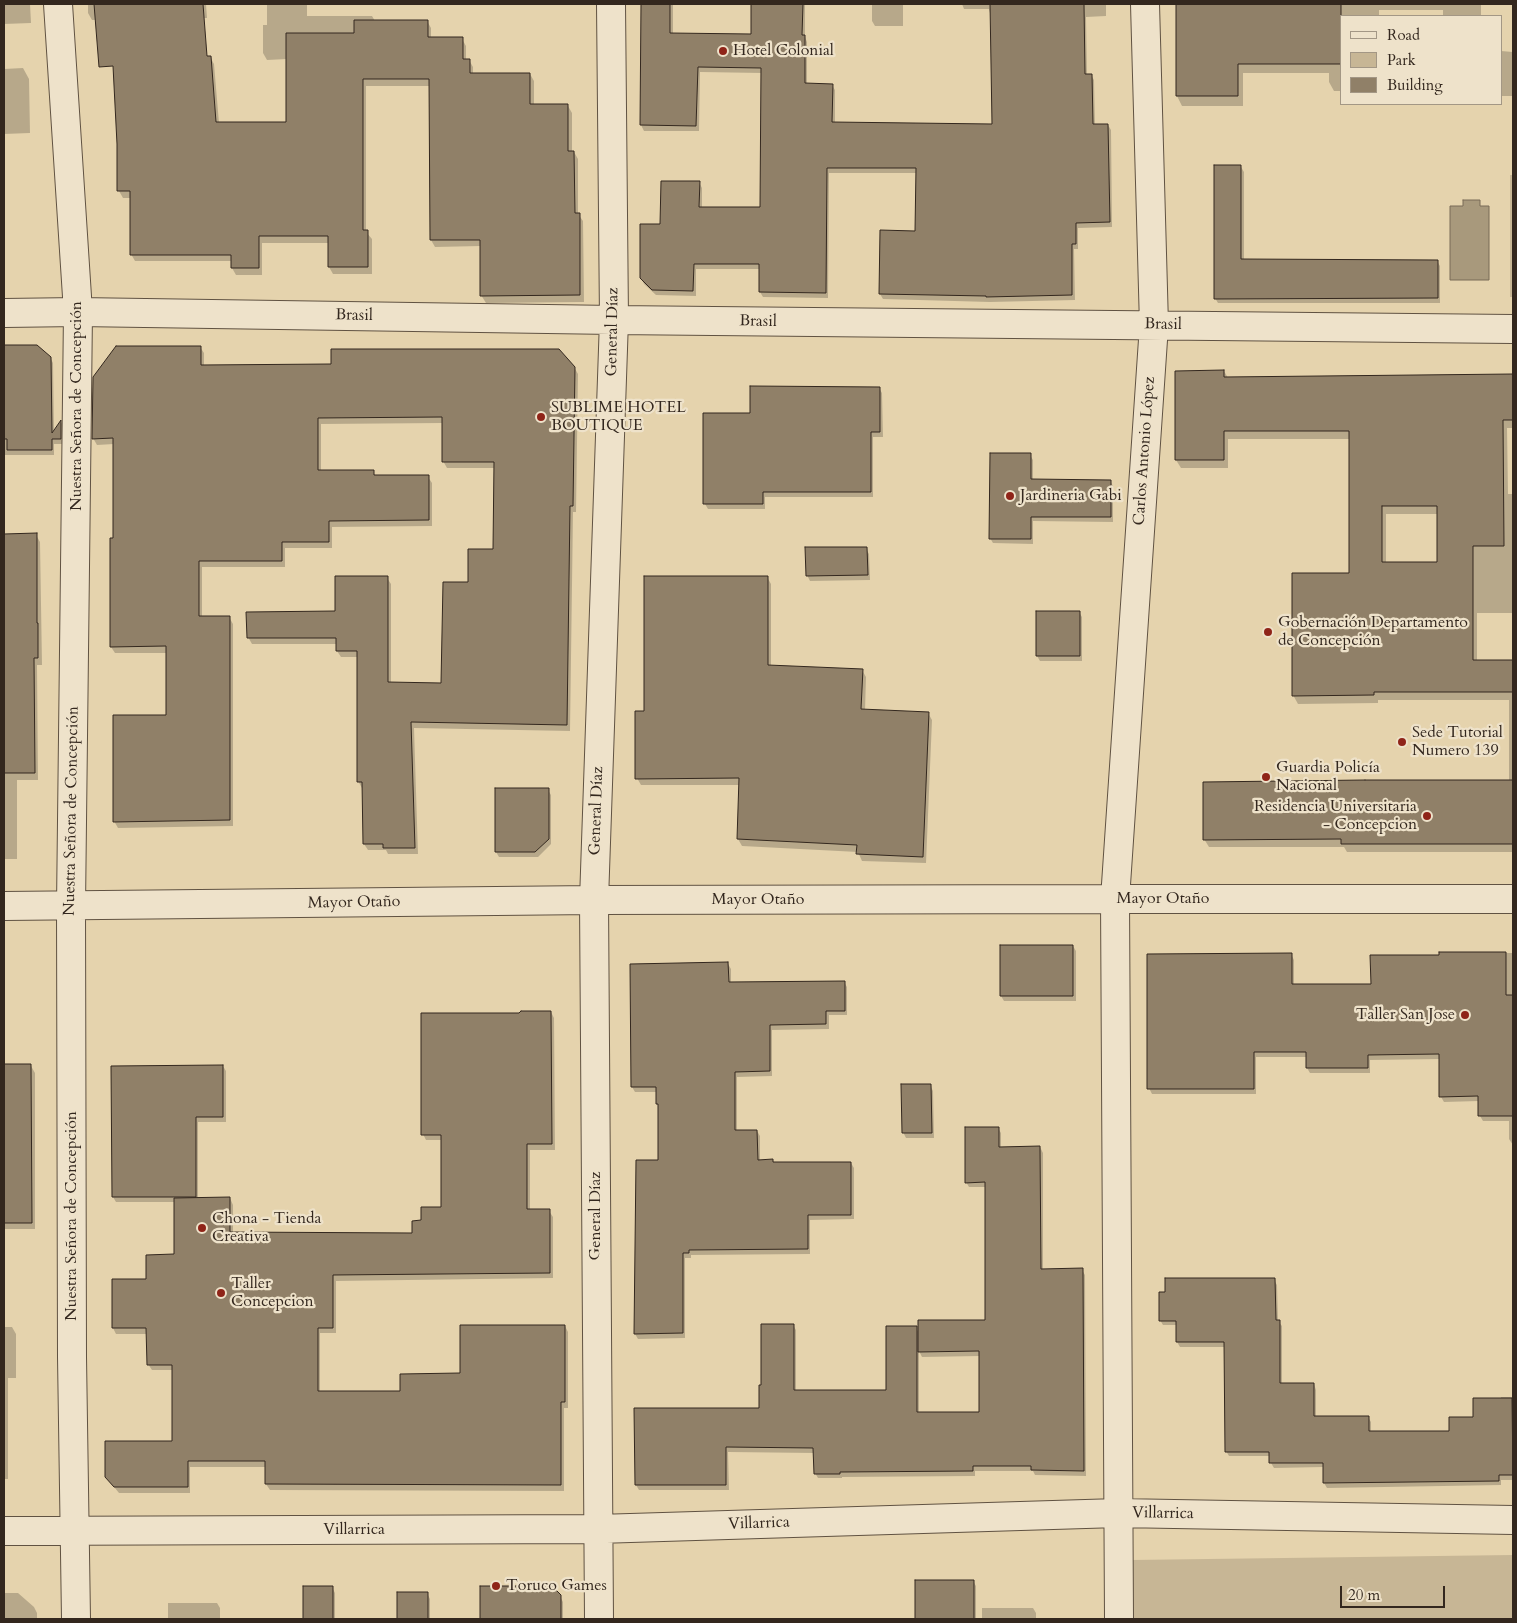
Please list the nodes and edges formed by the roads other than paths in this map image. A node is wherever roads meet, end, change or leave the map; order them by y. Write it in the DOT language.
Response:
graph roads {
  1 [pos="58,4"];
  2 [pos="611,4"];
  3 [pos="1145,4"];
  4 [pos="78,312"];
  5 [pos="4,313"];
  6 [pos="614,320"];
  7 [pos="1154,325"];
  8 [pos="1513,329"];
  9 [pos="1115,899"];
  10 [pos="594,900"];
  11 [pos="1513,900"];
  12 [pos="4,906"];
  13 [pos="71,906"];
  14 [pos="1118,1513"];
  15 [pos="1513,1520"];
  16 [pos="598,1529"];
  17 [pos="74,1530"];
  18 [pos="4,1531"];
  19 [pos="76,1619"];
  20 [pos="599,1619"];
  21 [pos="1119,1619"];
  1 -- 4 [label="street, Nuestra Señora de Concepción"];
  2 -- 6 [label="street, General Díaz"];
  3 -- 7 [label="street, Carlos Antonio López"];
  4 -- 5 [label="street, Brasil"];
  4 -- 6 [label="street, Brasil"];
  4 -- 13 [label="street, Nuestra Señora de Concepción"];
  6 -- 7 [label="street, Brasil"];
  6 -- 10 [label="street, General Díaz"];
  7 -- 8 [label="street, Brasil"];
  7 -- 9 [label="street, Carlos Antonio López"];
  9 -- 10 [label="street, Mayor Otaño"];
  9 -- 11 [label="street, Mayor Otaño"];
  9 -- 14 [label="street, Carlos Antonio López"];
  10 -- 13 [label="street, Mayor Otaño"];
  10 -- 16 [label="street, General Díaz"];
  12 -- 13 [label="street, Mayor Otaño"];
  13 -- 17 [label="street, Nuestra Señora de Concepción"];
  14 -- 15 [label="street, Villarrica"];
  14 -- 16 [label="street, Villarrica"];
  14 -- 21 [label="street, Carlos Antonio López"];
  16 -- 17 [label="street, Villarrica"];
  16 -- 20 [label="street, General Díaz"];
  17 -- 18 [label="street, Villarrica"];
  17 -- 19 [label="street, Nuestra Señora de Concepción"];
}
